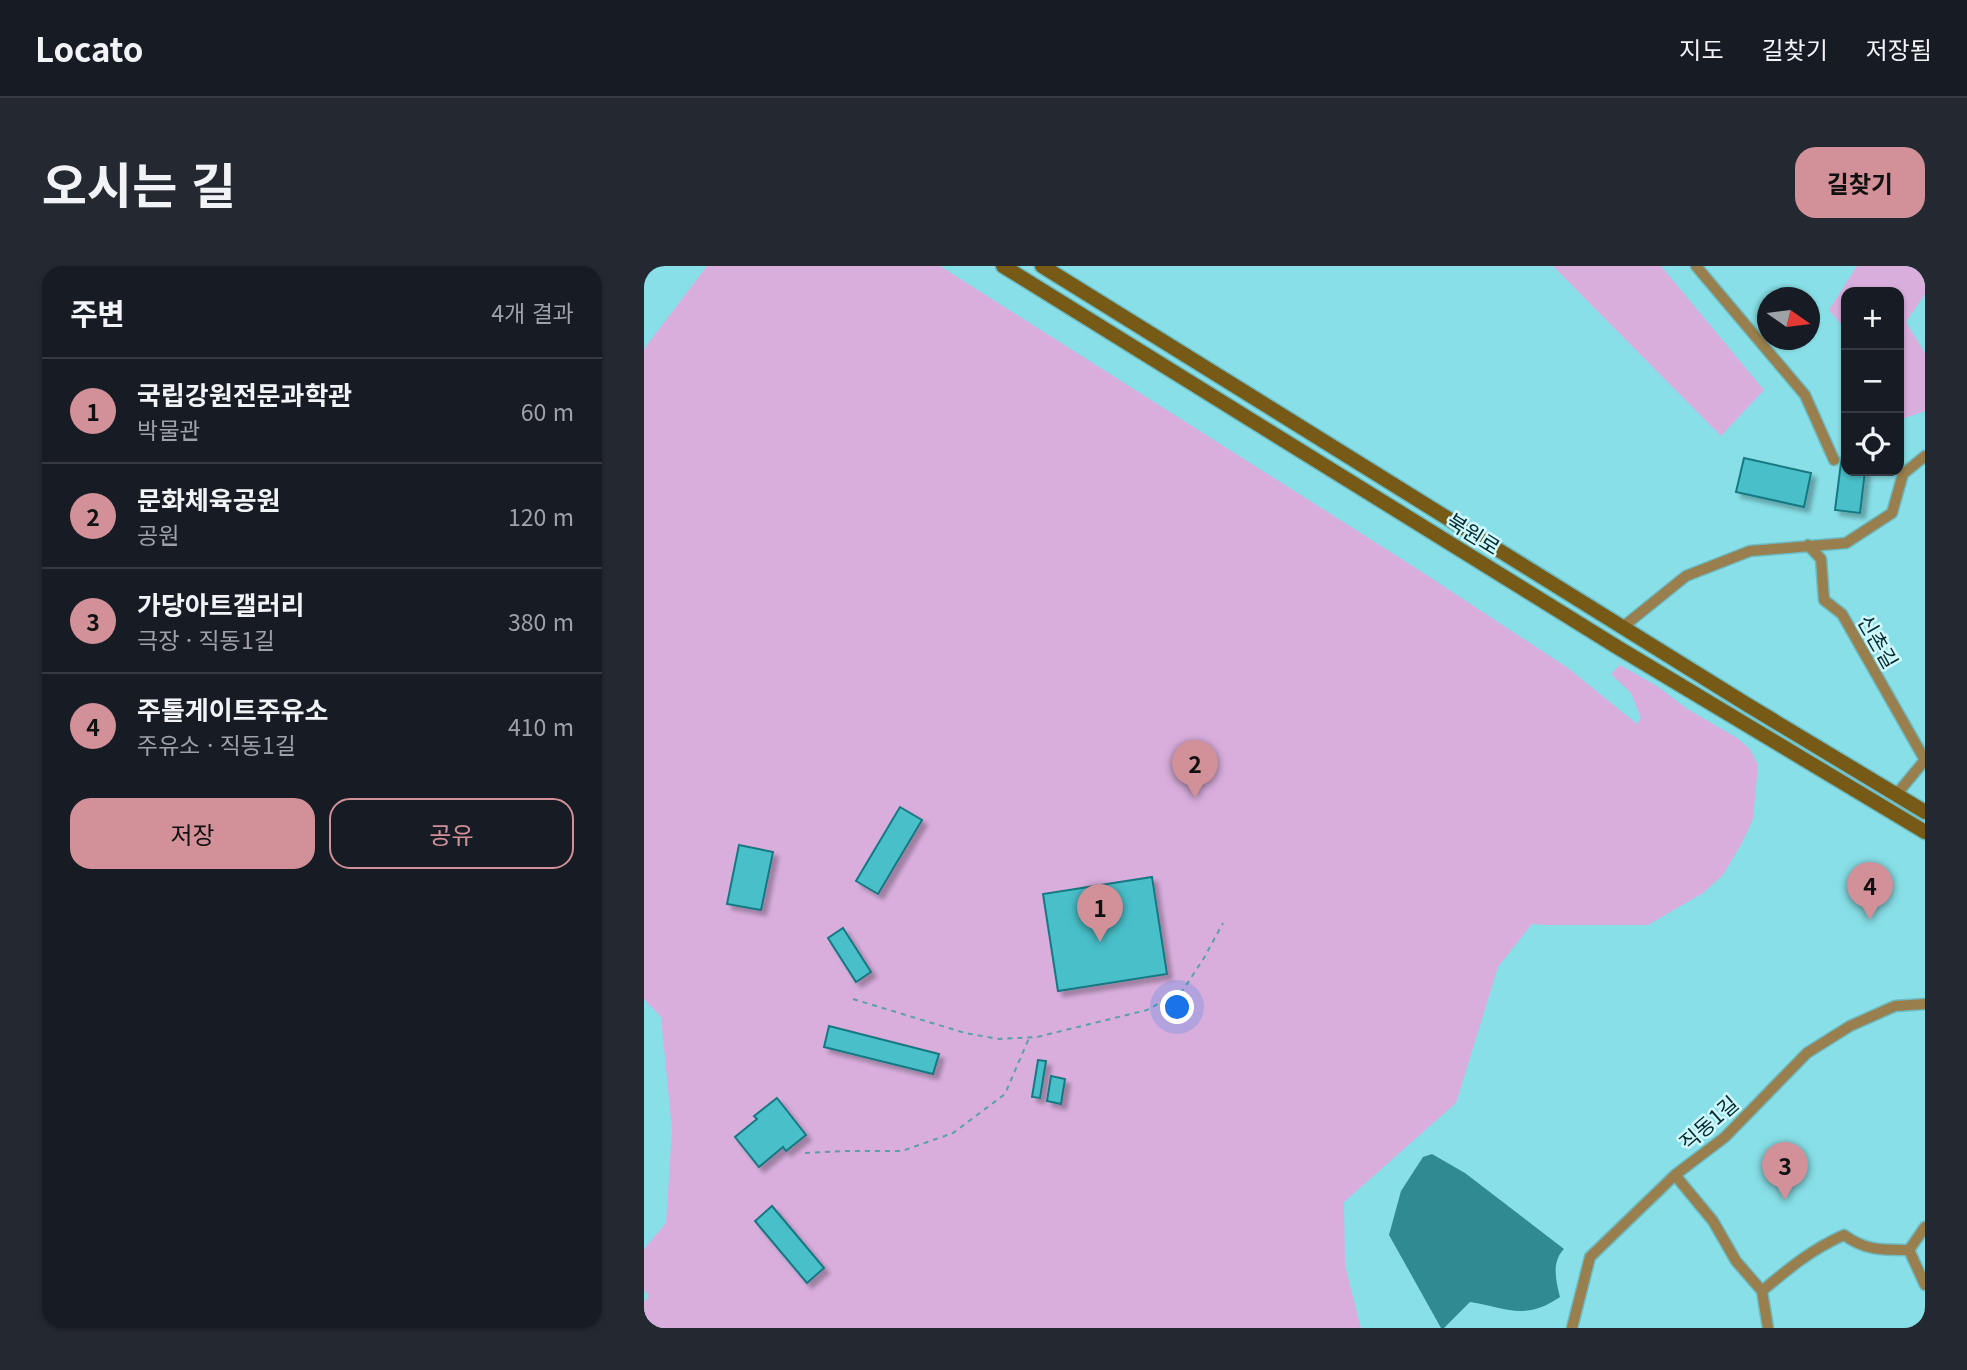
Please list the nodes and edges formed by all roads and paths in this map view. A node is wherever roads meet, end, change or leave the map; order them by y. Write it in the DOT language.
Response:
graph roads {
  1 [pos="1003,266"];
  2 [pos="1042,266"];
  3 [pos="1696,266"];
  4 [pos="1925,456"];
  5 [pos="1834,460"];
  6 [pos="1808,545"];
  7 [pos="1624,626"];
  8 [pos="1925,760"];
  9 [pos="1896,795"];
  10 [pos="1887,808"];
  11 [pos="1925,812"];
  12 [pos="1925,832"];
  13 [pos="1223,923"];
  14 [pos="853,999"];
  15 [pos="1925,1004"];
  16 [pos="1030,1037"];
  17 [pos="805,1153"];
  18 [pos="1675,1175"];
  19 [pos="1925,1227"];
  20 [pos="1909,1250"];
  21 [pos="1925,1286"];
  22 [pos="1762,1291"];
  23 [pos="1572,1328"];
  24 [pos="1768,1328"];
  1 -- 10 [label="street, 북원로"];
  2 -- 7 [label="street, 북원로"];
  3 -- 5 [label="street"];
  4 -- 6 [label="street"];
  6 -- 7 [label="street"];
  6 -- 8 [label="street, 신촌길"];
  7 -- 9 [label="street, 북원로"];
  8 -- 9 [label="street, 신촌길"];
  9 -- 10 [label="street"];
  9 -- 11 [label="street, 북원로"];
  10 -- 12 [label="street, 북원로"];
  13 -- 16 [label="path"];
  14 -- 16 [label="path"];
  15 -- 18 [label="street, 직동1길"];
  16 -- 17 [label="path"];
  18 -- 22 [label="street"];
  18 -- 23 [label="street, 직동1길"];
  19 -- 20 [label="street"];
  20 -- 21 [label="street"];
  20 -- 22 [label="street"];
  22 -- 24 [label="street"];
}
